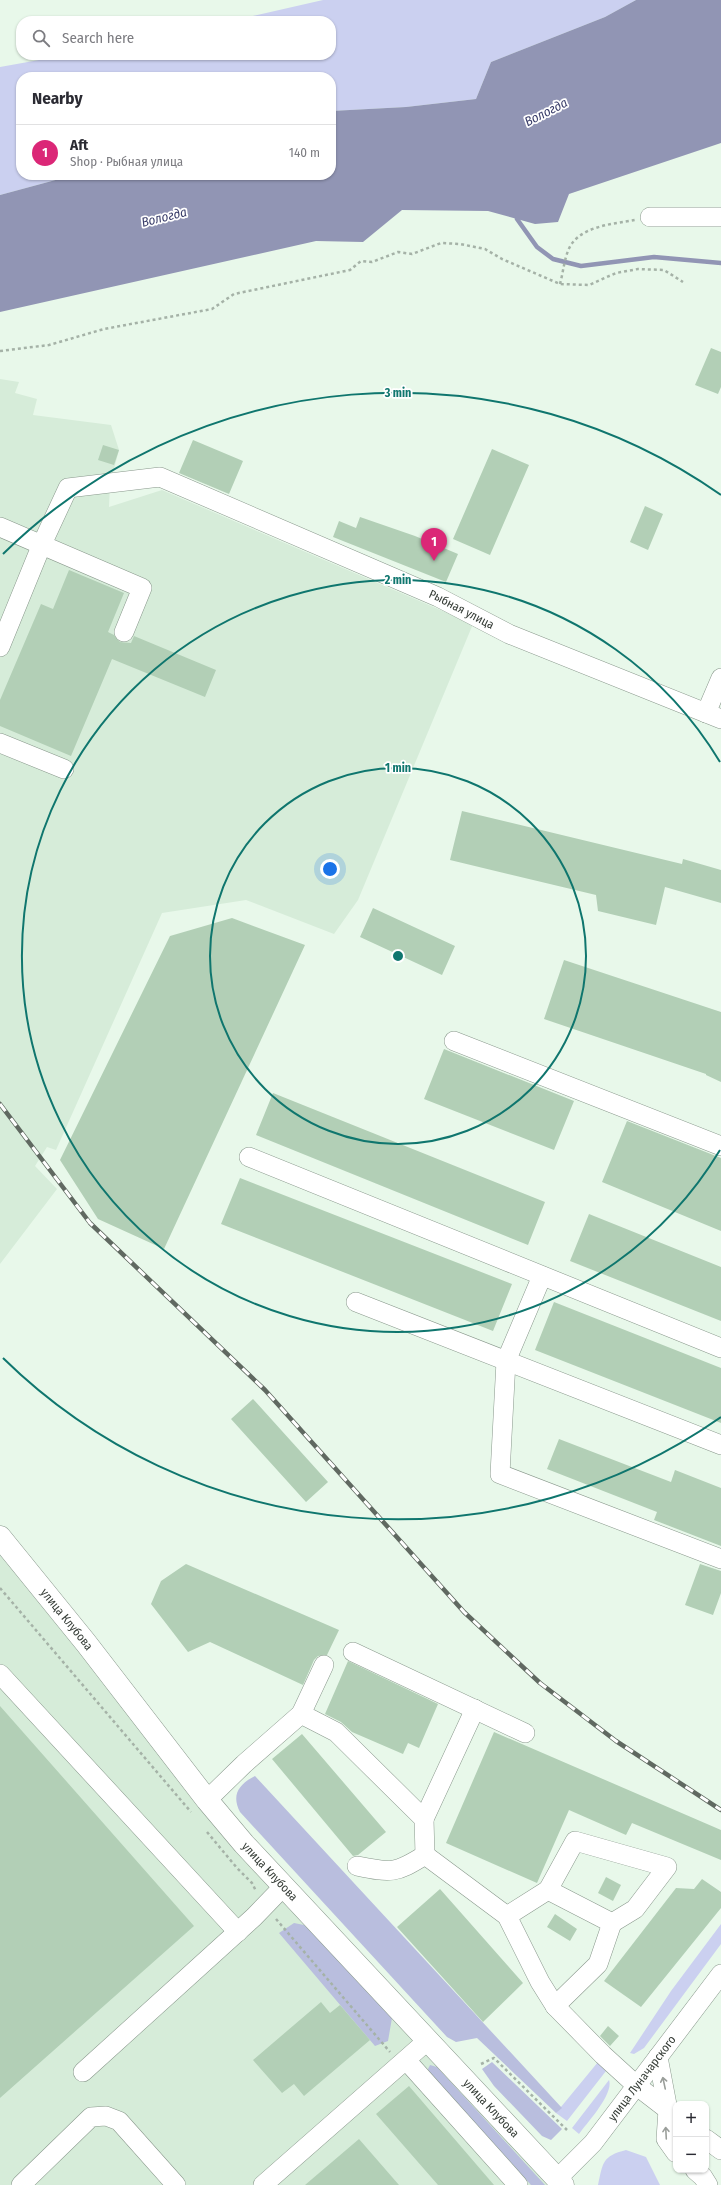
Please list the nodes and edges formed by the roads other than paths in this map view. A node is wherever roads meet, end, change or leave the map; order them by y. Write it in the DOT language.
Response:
graph roads {
  1 [pos="650,217"];
  2 [pos="721,217"];
  3 [pos="0,527"];
  4 [pos="42,544"];
  5 [pos="124,632"];
  6 [pos="0,647"];
  7 [pos="721,678"];
  8 [pos="714,716"];
  9 [pos="0,743"];
  10 [pos="64,769"];
  11 [pos="454,1040"];
  12 [pos="721,1146"];
  13 [pos="249,1157"];
  14 [pos="542,1276"];
  15 [pos="356,1302"];
  16 [pos="721,1348"];
  17 [pos="506,1361"];
  18 [pos="721,1445"];
  19 [pos="0,1537"];
  20 [pos="721,1558"];
  21 [pos="353,1652"];
  22 [pos="324,1665"];
  23 [pos="0,1674"];
  24 [pos="475,1709"];
  25 [pos="302,1714"];
  26 [pos="525,1733"];
  27 [pos="201,1809"];
  28 [pos="424,1819"];
  29 [pos="425,1855"];
  30 [pos="357,1866"];
  31 [pos="283,1887"];
  32 [pos="548,1890"];
  33 [pos="507,1916"];
  34 [pos="612,1923"];
  35 [pos="238,1932"];
  36 [pos="721,1974"];
  37 [pos="555,2006"];
  38 [pos="427,2041"];
  39 [pos="658,2057"];
  40 [pos="403,2062"];
  41 [pos="83,2072"];
  42 [pos="637,2086"];
  43 [pos="672,2113"];
  44 [pos="709,2141"];
  45 [pos="673,2149"];
  46 [pos="721,2150"];
  47 [pos="698,2173"];
  48 [pos="560,2182"];
  49 [pos="21,2185"];
  50 [pos="176,2185"];
  51 [pos="263,2185"];
  52 [pos="518,2185"];
  53 [pos="708,2185"];
  1 -- 2 [label="street"];
  3 -- 4 [label="street"];
  4 -- 5 [label="street"];
  4 -- 6 [label="street"];
  4 -- 8 [label="street, Рыбная улица"];
  7 -- 8 [label="street"];
  9 -- 10 [label="street"];
  11 -- 12 [label="street"];
  13 -- 14 [label="street"];
  14 -- 16 [label="street"];
  14 -- 17 [label="street"];
  15 -- 17 [label="street"];
  17 -- 18 [label="street"];
  17 -- 20 [label="street"];
  19 -- 27 [label="main road, улица Клубова"];
  21 -- 24 [label="street"];
  22 -- 25 [label="street"];
  23 -- 35 [label="street"];
  24 -- 26 [label="street"];
  24 -- 28 [label="street"];
  25 -- 27 [label="street"];
  25 -- 28 [label="street"];
  27 -- 31 [label="main road, улица Клубова"];
  28 -- 29 [label="street"];
  29 -- 30 [label="street"];
  29 -- 33 [label="street"];
  31 -- 35 [label="street"];
  31 -- 38 [label="main road, улица Клубова"];
  32 -- 33 [label="street"];
  32 -- 34 [label="street"];
  32 -- 34 [label="street"];
  33 -- 37 [label="street"];
  34 -- 37 [label="street"];
  35 -- 41 [label="street"];
  36 -- 39 [label="street, улица Луначарского"];
  37 -- 42 [label="street"];
  38 -- 40 [label="street"];
  38 -- 48 [label="main road, улица Клубова"];
  39 -- 42 [label="street, улица Луначарского"];
  43 -- 39 [label="street, one-way"];
  40 -- 51 [label="street"];
  40 -- 52 [label="street"];
  42 -- 43 [label="street"];
  42 -- 48 [label="street, улица Луначарского"];
  45 -- 43 [label="street, one-way"];
  44 -- 46 [label="street"];
  47 -- 53 [label="street"];
  49 -- 50 [label="street"];
}
